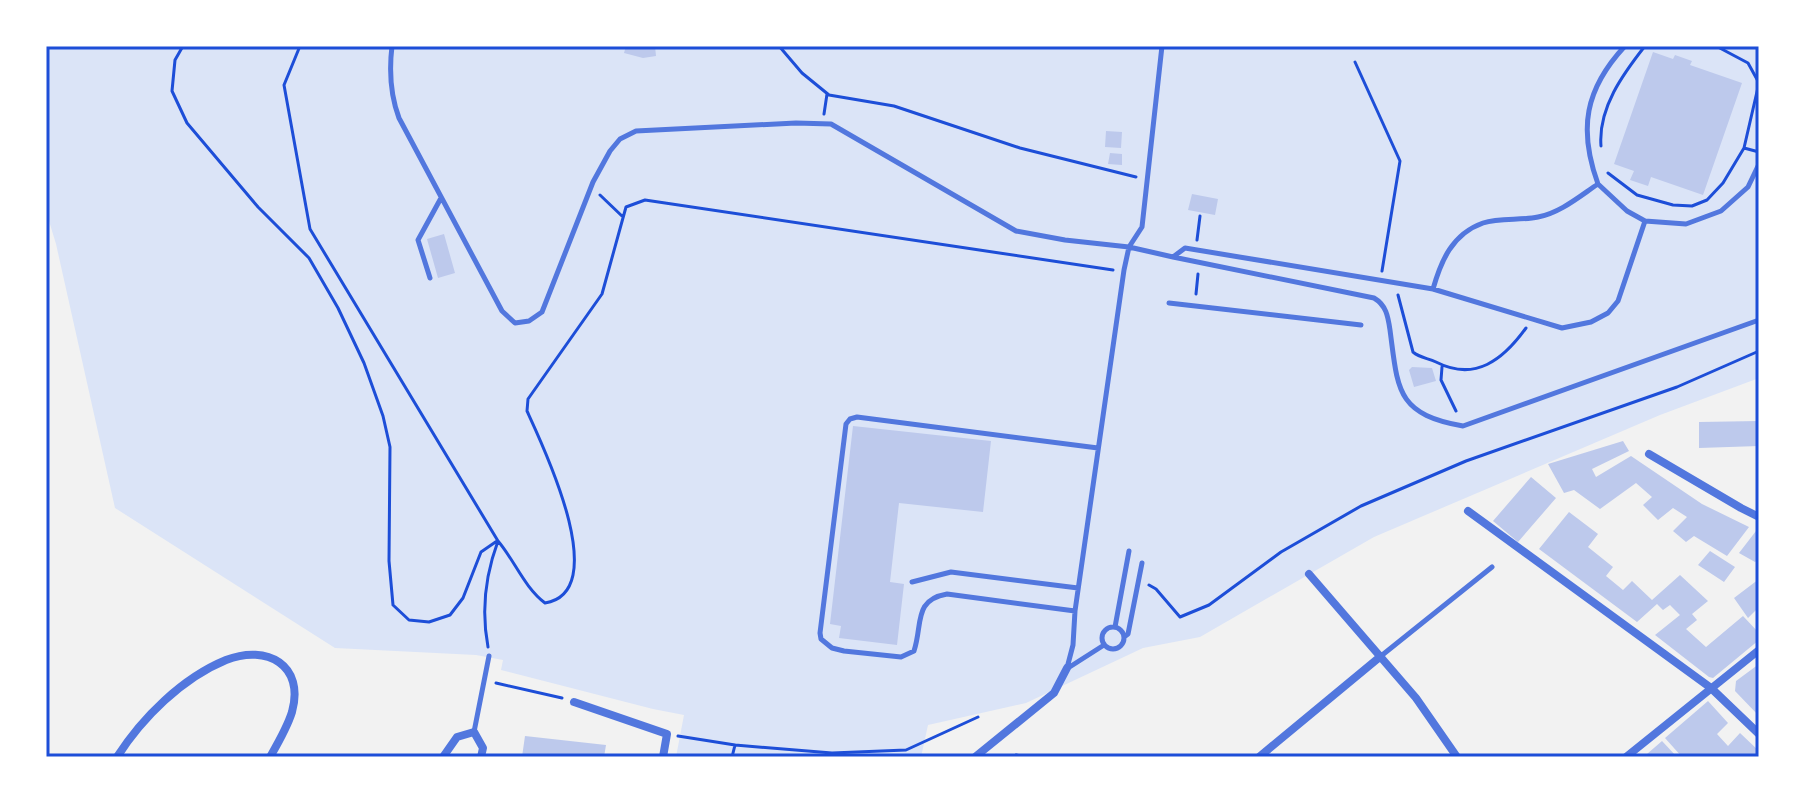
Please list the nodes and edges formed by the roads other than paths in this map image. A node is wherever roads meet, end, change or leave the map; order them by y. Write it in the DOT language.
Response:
graph roads {
  1 [pos="392,46"];
  2 [pos="1162,46"];
  3 [pos="1625,46"];
  4 [pos="1759,164"];
  5 [pos="1598,184"];
  6 [pos="441,197"];
  7 [pos="1645,221"];
  8 [pos="1129,247"];
  9 [pos="1173,257"];
  10 [pos="430,278"];
  11 [pos="1433,289"];
  12 [pos="1169,303"];
  13 [pos="1759,320"];
  14 [pos="1361,325"];
  15 [pos="1098,448"];
  16 [pos="1649,454"];
  17 [pos="1468,511"];
  18 [pos="1759,517"];
  19 [pos="1129,551"];
  20 [pos="1142,563"];
  21 [pos="1492,567"];
  22 [pos="1309,574"];
  23 [pos="912,582"];
  24 [pos="1078,588"];
  25 [pos="1075,611"];
  26 [pos="1115,627"];
  27 [pos="1124,637"];
  28 [pos="1104,645"];
  29 [pos="1759,650"];
  30 [pos="489,656"];
  31 [pos="1381,656"];
  32 [pos="1067,668"];
  33 [pos="1711,688"];
  34 [pos="574,702"];
  35 [pos="474,732"];
  36 [pos="1759,734"];
  37 [pos="117,757"];
  38 [pos="270,757"];
  39 [pos="443,757"];
  40 [pos="481,757"];
  41 [pos="663,757"];
  42 [pos="975,757"];
  43 [pos="1259,757"];
  44 [pos="1457,757"];
  45 [pos="1626,757"];
  1 -- 6 [label="lane"];
  2 -- 8 [label="lane"];
  3 -- 5 [label="lane"];
  4 -- 7 [label="lane"];
  5 -- 7 [label="lane"];
  5 -- 11 [label="lane"];
  6 -- 8 [label="lane"];
  6 -- 10 [label="lane"];
  7 -- 11 [label="lane"];
  8 -- 9 [label="lane"];
  8 -- 15 [label="lane"];
  9 -- 11 [label="lane"];
  9 -- 13 [label="lane"];
  12 -- 14 [label="lane"];
  15 -- 24 [label="lane"];
  15 -- 25 [label="lane"];
  16 -- 18 [label="street"];
  17 -- 33 [label="street"];
  19 -- 26 [label="lane"];
  20 -- 27 [label="lane"];
  21 -- 31 [label="lane"];
  22 -- 31 [label="street"];
  23 -- 24 [label="lane"];
  24 -- 25 [label="lane"];
  25 -- 32 [label="lane"];
  26 -- 27 [label="lane"];
  26 -- 28 [label="lane"];
  27 -- 28 [label="lane"];
  28 -- 32 [label="lane"];
  29 -- 33 [label="street"];
  30 -- 35 [label="lane"];
  31 -- 43 [label="street"];
  31 -- 44 [label="street"];
  32 -- 42 [label="street"];
  33 -- 36 [label="street"];
  33 -- 45 [label="street"];
  34 -- 41 [label="street"];
  35 -- 39 [label="street"];
  35 -- 40 [label="street"];
  37 -- 38 [label="street"];
}
